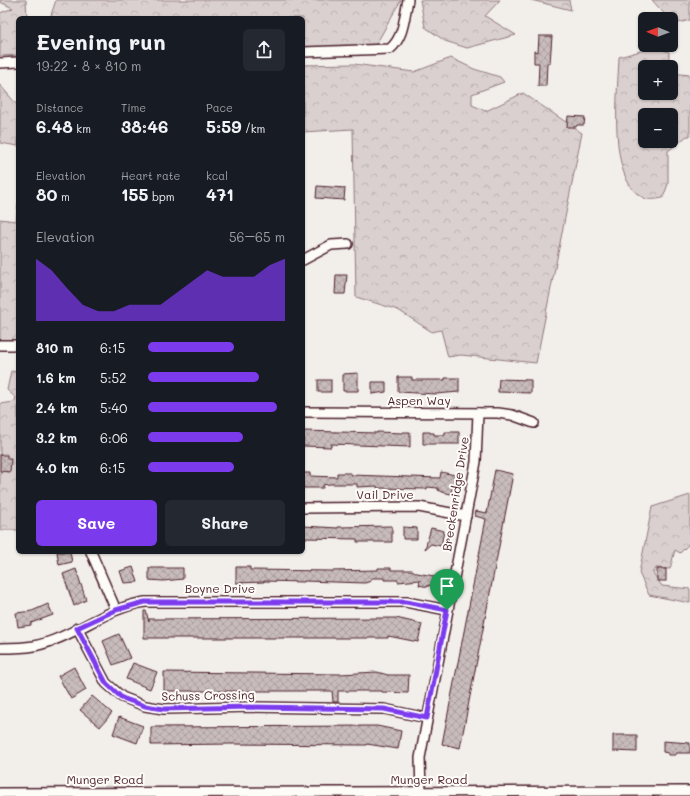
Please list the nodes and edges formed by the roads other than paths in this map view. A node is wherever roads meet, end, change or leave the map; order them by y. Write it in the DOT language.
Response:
graph roads {
  1 [pos="408,0"];
  2 [pos="305,52"];
  3 [pos="16,62"];
  4 [pos="0,63"];
  5 [pos="348,244"];
  6 [pos="305,259"];
  7 [pos="0,346"];
  8 [pos="16,346"];
  9 [pos="305,412"];
  10 [pos="478,413"];
  11 [pos="534,423"];
  12 [pos="305,508"];
  13 [pos="466,516"];
  14 [pos="92,554"];
  15 [pos="116,610"];
  16 [pos="447,610"];
  17 [pos="77,628"];
  18 [pos="0,648"];
  19 [pos="427,718"];
  20 [pos="690,791"];
  21 [pos="421,792"];
  22 [pos="0,793"];
  1 -- 2 [label="street"];
  3 -- 4 [label="street"];
  5 -- 6 [label="street"];
  7 -- 8 [label="street"];
  9 -- 10 [label="street, Aspen Way"];
  10 -- 11 [label="street, Aspen Way"];
  10 -- 13 [label="street, Breckenridge Drive"];
  12 -- 13 [label="street, Vail Drive"];
  13 -- 16 [label="street, Breckenridge Drive"];
  14 -- 15 [label="street"];
  15 -- 16 [label="street, Boyne Drive"];
  15 -- 17 [label="street, Boyne Drive"];
  16 -- 19 [label="street, Breckenridge Drive"];
  17 -- 18 [label="street, Boyne Drive"];
  17 -- 19 [label="street, Schuss Crossing"];
  19 -- 21 [label="street, Breckenridge Drive"];
  20 -- 21 [label="street, Munger Road"];
  21 -- 22 [label="street, Munger Road"];
}
